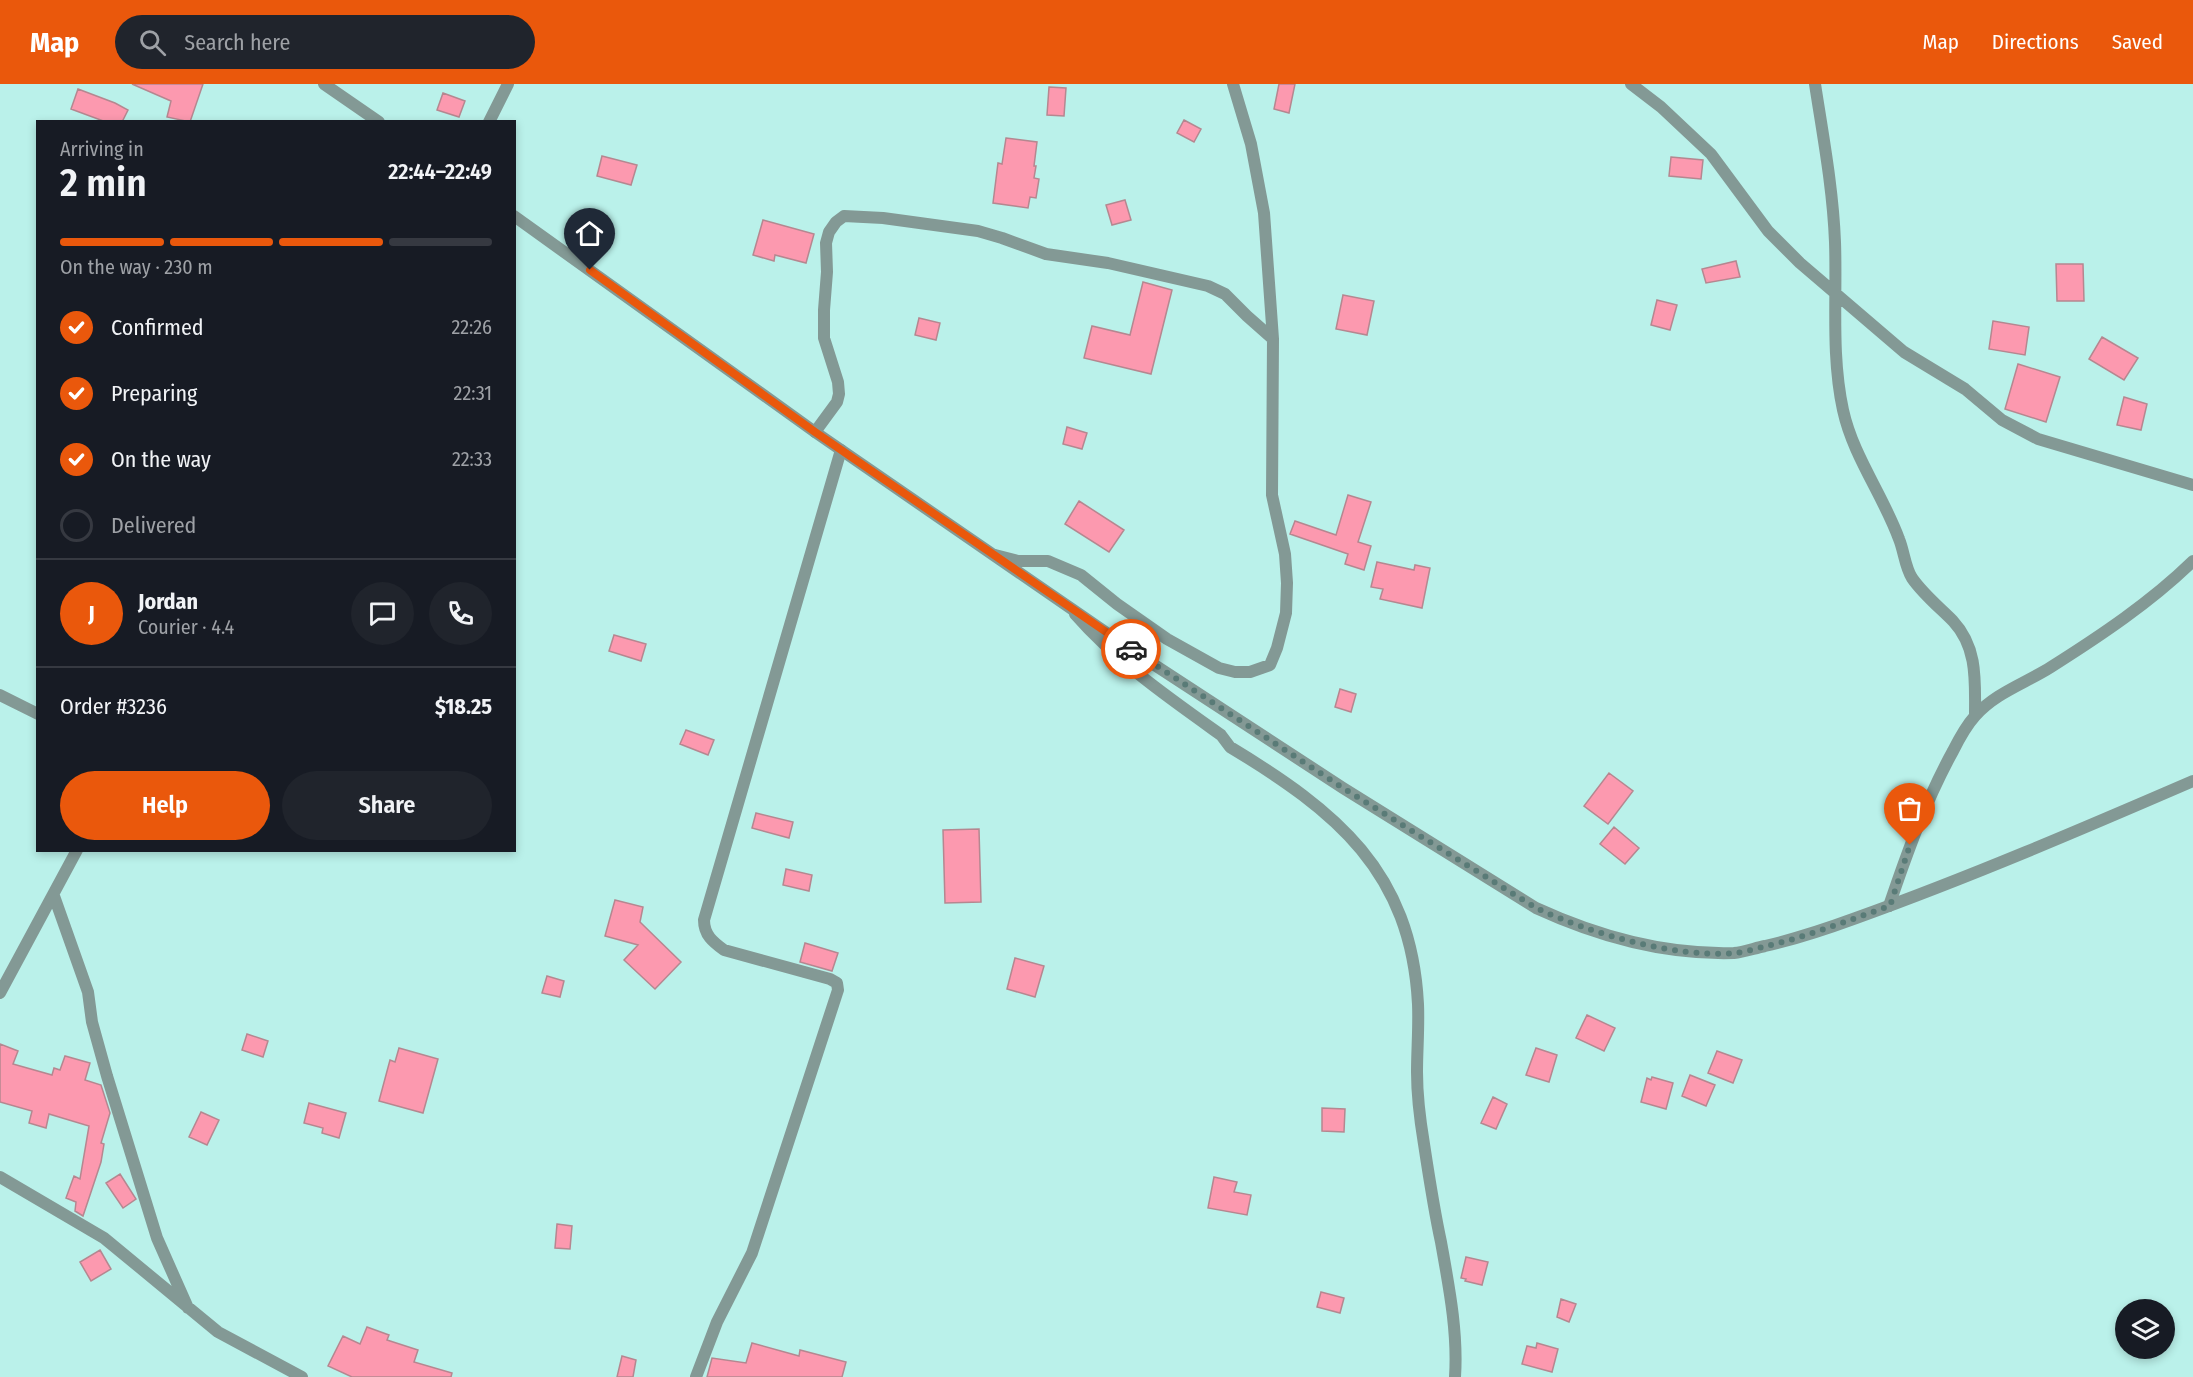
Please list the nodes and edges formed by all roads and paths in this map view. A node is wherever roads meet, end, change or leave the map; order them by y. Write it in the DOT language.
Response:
graph roads {
  1 [pos="324,84"];
  2 [pos="508,84"];
  3 [pos="1233,84"];
  4 [pos="1631,84"];
  5 [pos="1815,84"];
  6 [pos="376,120"];
  7 [pos="490,120"];
  8 [pos="516,217"];
  9 [pos="1834,290"];
  10 [pos="1273,339"];
  11 [pos="815,432"];
  12 [pos="841,450"];
  13 [pos="2193,485"];
  14 [pos="995,555"];
  15 [pos="2193,561"];
  16 [pos="1067,605"];
  17 [pos="0,695"];
  18 [pos="36,713"];
  19 [pos="1975,716"];
  20 [pos="2193,781"];
  21 [pos="76,852"];
  22 [pos="54,896"];
  23 [pos="1890,906"];
  24 [pos="0,993"];
  25 [pos="0,1177"];
  26 [pos="188,1308"];
  27 [pos="302,1377"];
  28 [pos="696,1377"];
  29 [pos="1455,1377"];
  1 -- 6 [label="street"];
  2 -- 7 [label="street"];
  3 -- 10 [label="street"];
  4 -- 9 [label="street"];
  5 -- 9 [label="street"];
  8 -- 11 [label="street"];
  9 -- 13 [label="street"];
  9 -- 19 [label="street"];
  10 -- 11 [label="street"];
  10 -- 14 [label="street"];
  11 -- 12 [label="street"];
  12 -- 14 [label="street"];
  12 -- 28 [label="street"];
  14 -- 16 [label="street"];
  15 -- 19 [label="street"];
  16 -- 23 [label="street"];
  16 -- 29 [label="street"];
  17 -- 18 [label="street"];
  19 -- 23 [label="street"];
  20 -- 23 [label="street"];
  21 -- 22 [label="street"];
  22 -- 24 [label="street"];
  22 -- 26 [label="street"];
  25 -- 26 [label="street"];
  26 -- 27 [label="street"];
}
